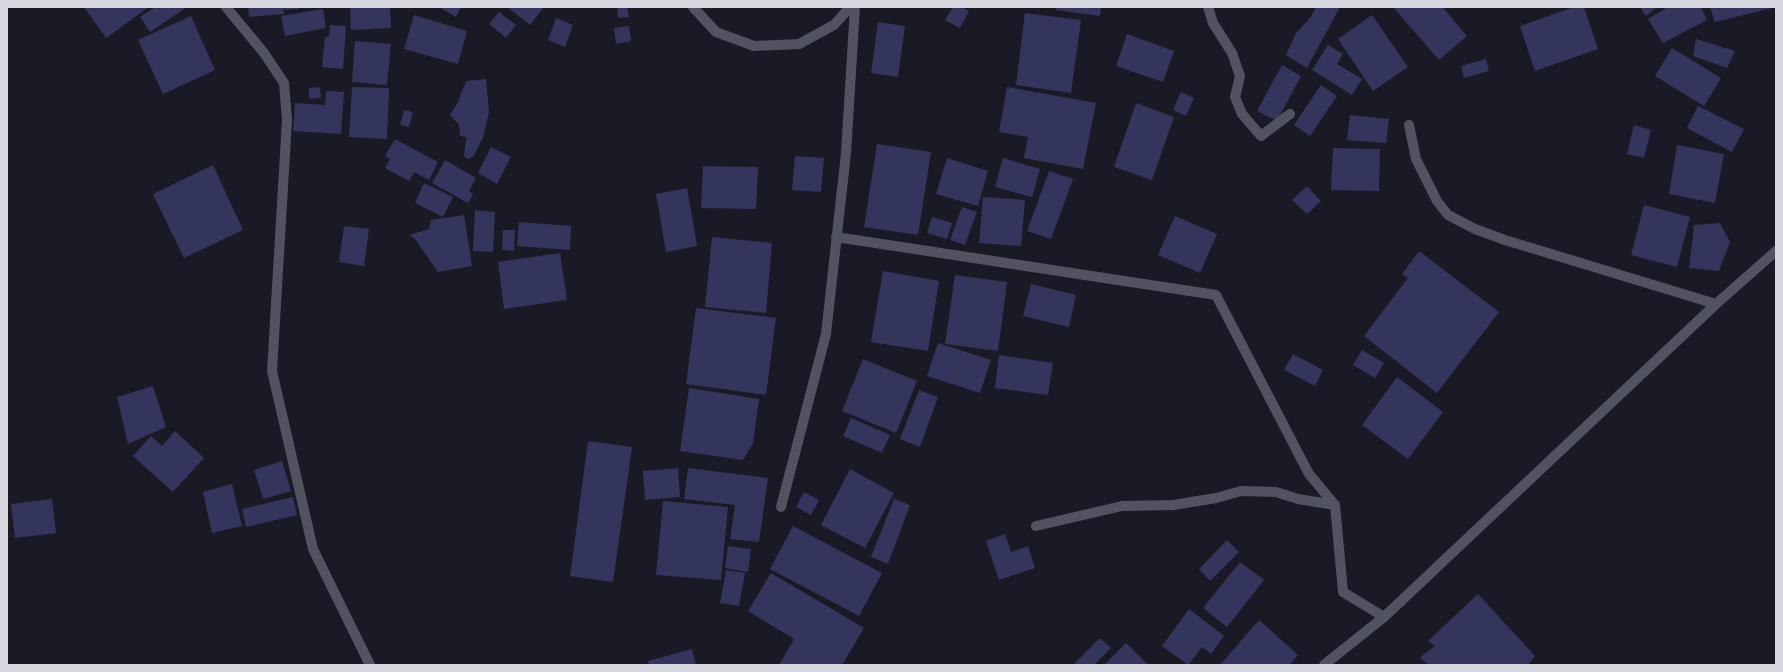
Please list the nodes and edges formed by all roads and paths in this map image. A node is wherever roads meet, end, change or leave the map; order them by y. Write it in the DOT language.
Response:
graph roads {
  1 [pos="226,7"];
  2 [pos="693,7"];
  3 [pos="850,7"];
  4 [pos="855,7"];
  5 [pos="1208,7"];
  6 [pos="1290,114"];
  7 [pos="1409,125"];
  8 [pos="836,237"];
  9 [pos="1776,251"];
  10 [pos="1716,304"];
  11 [pos="1335,505"];
  12 [pos="781,506"];
  13 [pos="1036,526"];
  14 [pos="1384,617"];
  15 [pos="370,665"];
  16 [pos="1324,665"];
  1 -- 15 [label="street"];
  2 -- 3 [label="street"];
  4 -- 8 [label="street"];
  5 -- 6 [label="street"];
  7 -- 10 [label="street"];
  8 -- 11 [label="street"];
  8 -- 12 [label="street"];
  9 -- 10 [label="street"];
  10 -- 14 [label="street"];
  11 -- 13 [label="street"];
  11 -- 14 [label="street"];
  14 -- 16 [label="street"];
}
